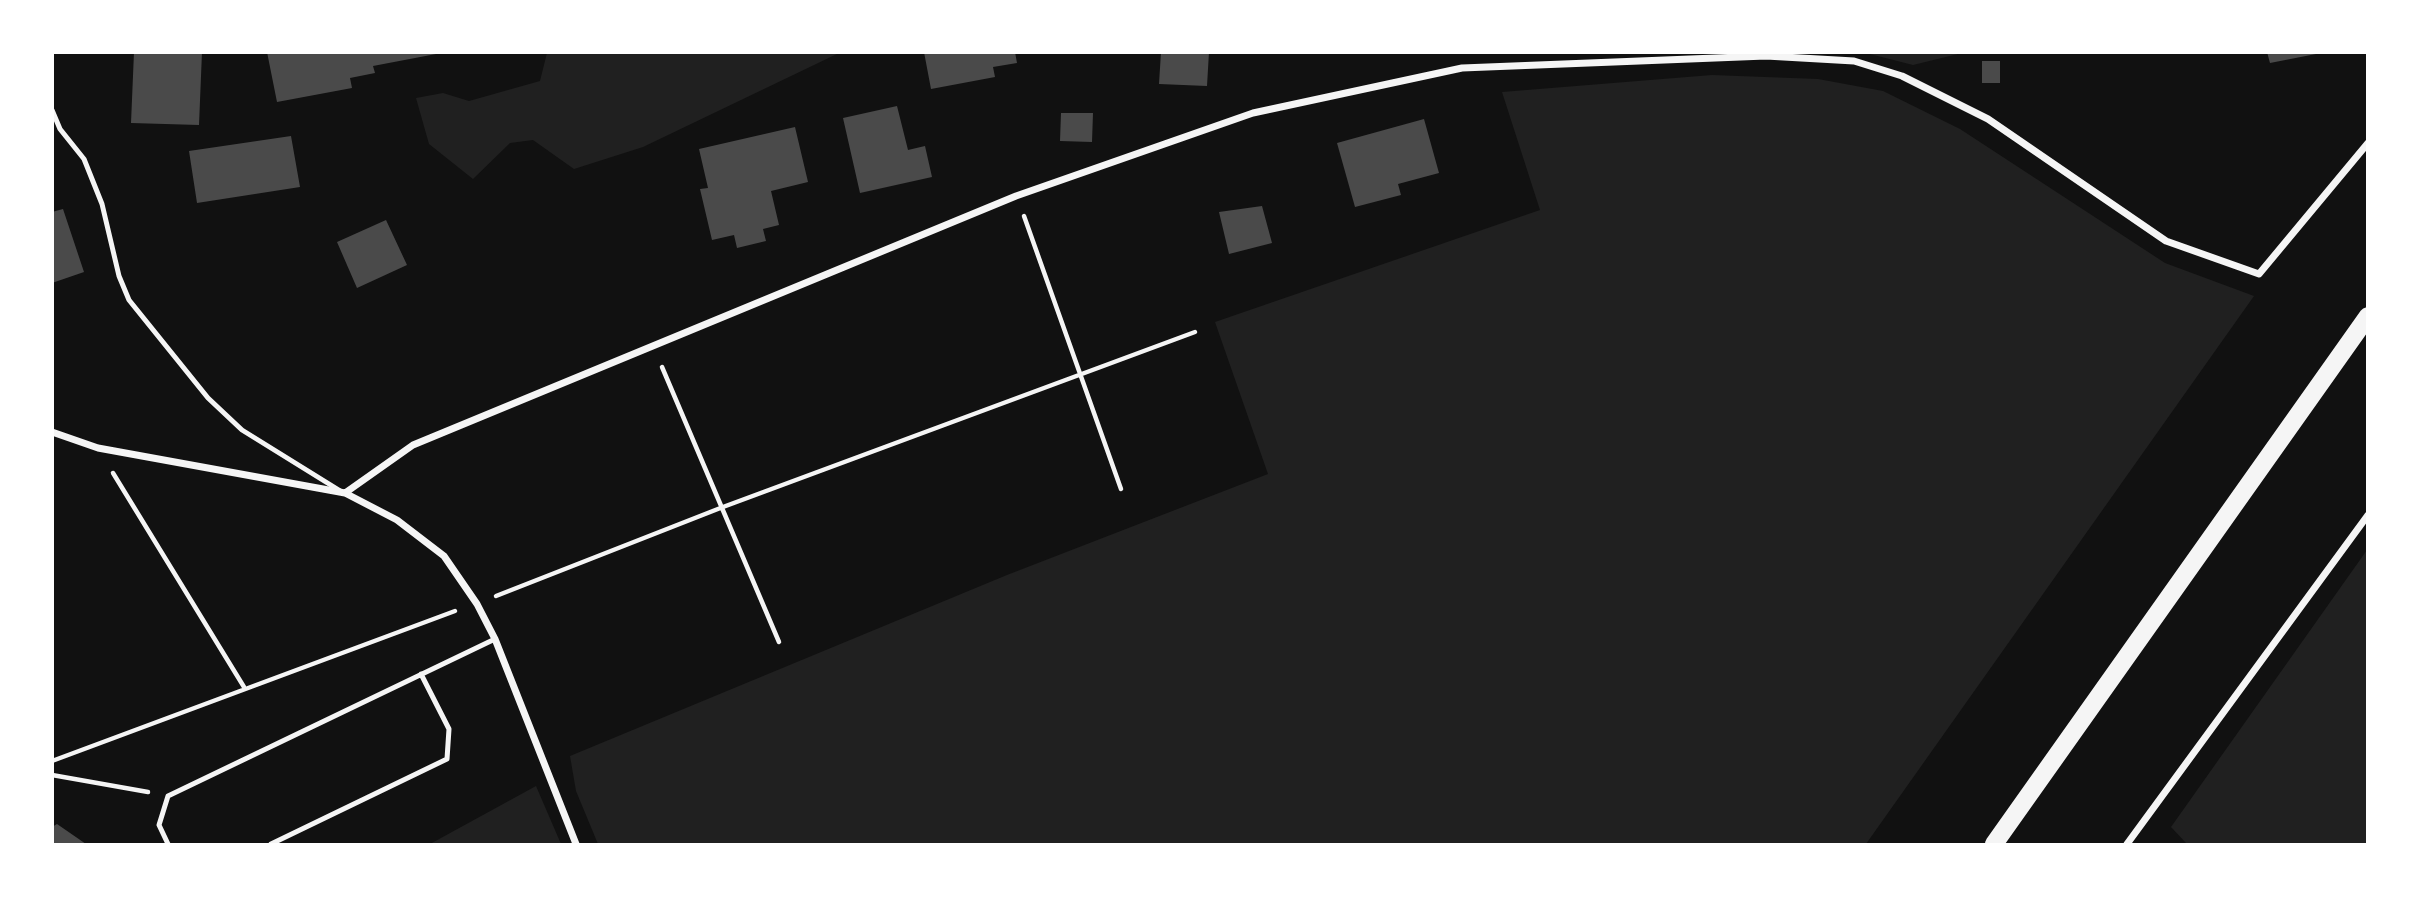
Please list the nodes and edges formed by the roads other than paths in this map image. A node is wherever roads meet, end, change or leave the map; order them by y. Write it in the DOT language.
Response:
graph roads {
  1 [pos="52,110"];
  2 [pos="2368,144"];
  3 [pos="2368,316"];
  4 [pos="52,432"];
  5 [pos="345,493"];
  6 [pos="2368,515"];
  7 [pos="495,639"];
  8 [pos="421,674"];
  9 [pos="167,845"];
  10 [pos="271,845"];
  11 [pos="576,845"];
  12 [pos="1994,845"];
  13 [pos="2127,845"];
  1 -- 5 [label="lane"];
  2 -- 5 [label="street"];
  3 -- 12 [label="main road"];
  4 -- 5 [label="street"];
  5 -- 7 [label="street"];
  6 -- 13 [label="street"];
  7 -- 8 [label="lane"];
  7 -- 11 [label="street"];
  8 -- 9 [label="lane"];
  8 -- 10 [label="lane"];
}
